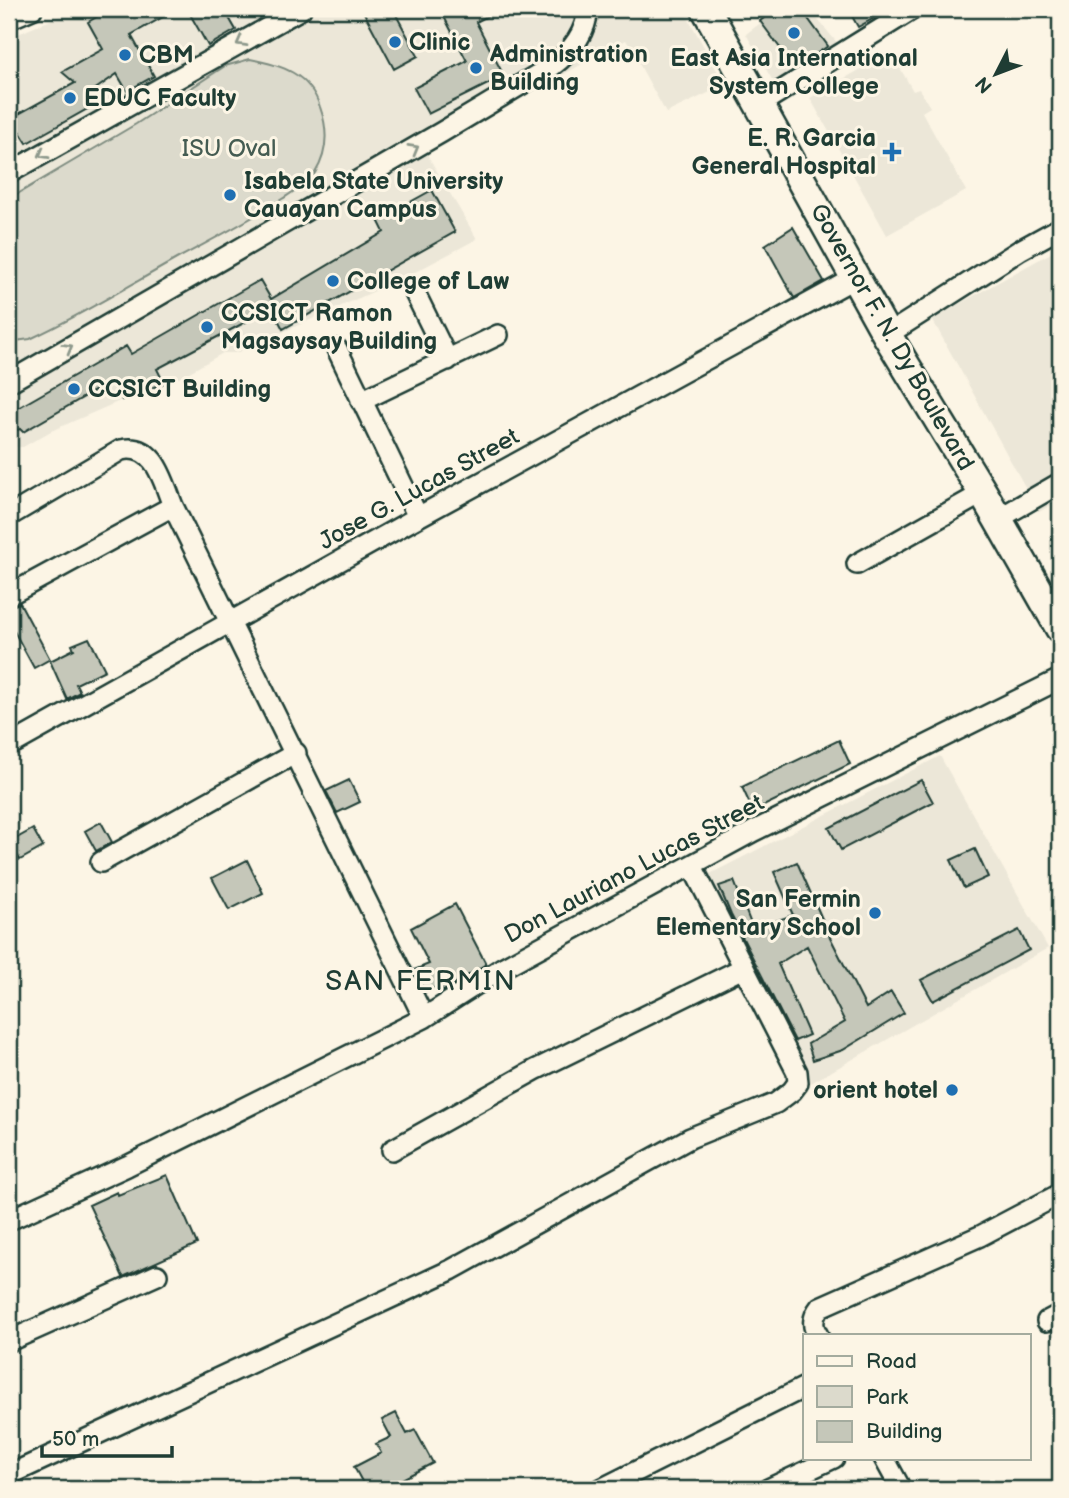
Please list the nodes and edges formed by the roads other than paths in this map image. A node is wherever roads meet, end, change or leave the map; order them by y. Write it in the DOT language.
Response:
graph roads {
  1 [pos="32,9"];
  2 [pos="301,9"];
  3 [pos="588,9"];
  4 [pos="706,9"];
  5 [pos="913,9"];
  6 [pos="9,19"];
  7 [pos="761,104"];
  8 [pos="9,173"];
  9 [pos="1060,228"];
  10 [pos="855,278"];
  11 [pos="412,287"];
  12 [pos="498,335"];
  13 [pos="887,335"];
  14 [pos="337,349"];
  15 [pos="448,360"];
  16 [pos="9,382"];
  17 [pos="360,401"];
  18 [pos="1060,483"];
  19 [pos="983,493"];
  20 [pos="173,506"];
  21 [pos="9,516"];
  22 [pos="418,517"];
  23 [pos="998,519"];
  24 [pos="858,564"];
  25 [pos="9,595"];
  26 [pos="232,623"];
  27 [pos="1060,628"];
  28 [pos="1060,679"];
  29 [pos="9,746"];
  30 [pos="296,753"];
  31 [pos="101,863"];
  32 [pos="692,866"];
  33 [pos="743,968"];
  34 [pos="424,1018"];
  35 [pos="391,1150"];
  36 [pos="1060,1194"];
  37 [pos="9,1220"];
  38 [pos="157,1275"];
  39 [pos="817,1334"];
  40 [pos="9,1341"];
  41 [pos="803,1388"];
  42 [pos="830,1460"];
  43 [pos="885,1460"];
  44 [pos="9,1475"];
  45 [pos="601,1489"];
  46 [pos="768,1489"];
  47 [pos="901,1489"];
  1 -- 6 [label="street"];
  2 -- 8 [label="street, one-way"];
  16 -- 3 [label="street, one-way"];
  4 -- 7 [label="highway, Governor F. N. Dy Boulevard"];
  5 -- 7 [label="street"];
  7 -- 10 [label="highway, Governor F. N. Dy Boulevard"];
  9 -- 13 [label="street"];
  10 -- 13 [label="highway, Governor F. N. Dy Boulevard"];
  10 -- 22 [label="street, Jose G. Lucas Street"];
  11 -- 15 [label="street"];
  12 -- 15 [label="street"];
  13 -- 19 [label="highway, Governor F. N. Dy Boulevard"];
  14 -- 17 [label="street"];
  15 -- 17 [label="street"];
  17 -- 22 [label="street"];
  18 -- 23 [label="street"];
  19 -- 23 [label="highway, Governor F. N. Dy Boulevard"];
  19 -- 24 [label="street"];
  20 -- 21 [label="street"];
  20 -- 25 [label="street"];
  20 -- 26 [label="street"];
  22 -- 26 [label="street, Jose G. Lucas Street"];
  23 -- 27 [label="highway, Governor F. N. Dy Boulevard"];
  26 -- 29 [label="street, Jose G. Lucas Street"];
  26 -- 30 [label="street"];
  28 -- 32 [label="street, Don Lauriano Lucas Street"];
  30 -- 31 [label="street"];
  30 -- 34 [label="street"];
  32 -- 33 [label="street"];
  32 -- 34 [label="street, Don Lauriano Lucas Street"];
  33 -- 35 [label="street"];
  33 -- 44 [label="street"];
  34 -- 37 [label="street, Don Lauriano Lucas Street"];
  36 -- 39 [label="street"];
  38 -- 40 [label="street"];
  41 -- 45 [label="street"];
  42 -- 46 [label="street"];
  43 -- 47 [label="street"];
}
